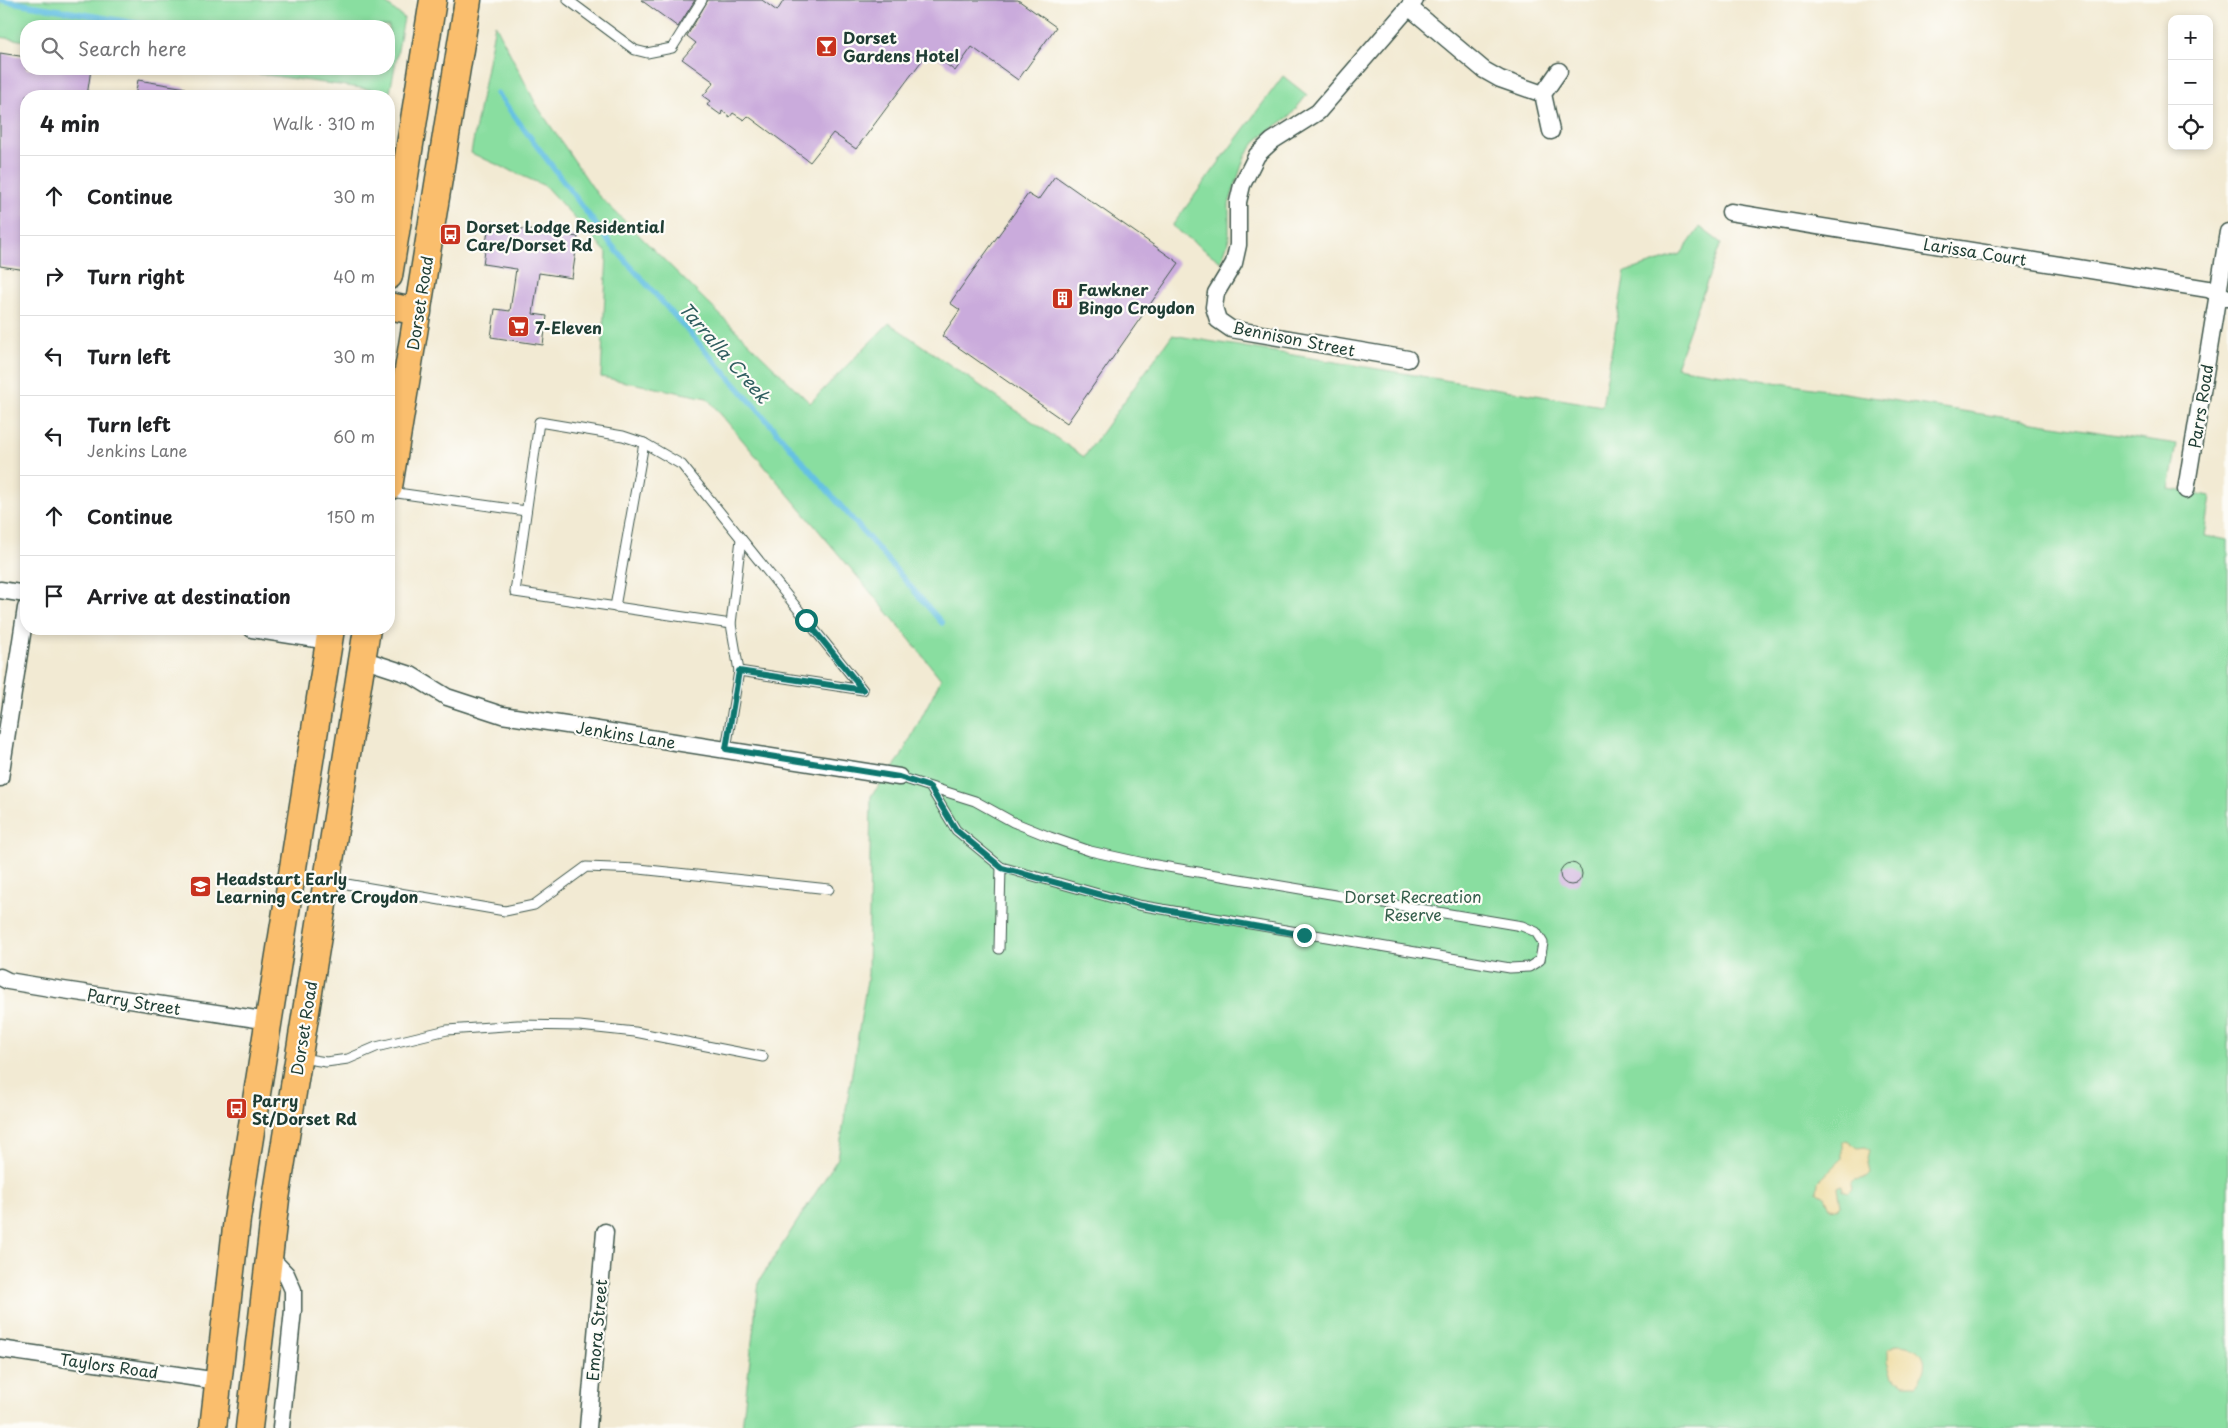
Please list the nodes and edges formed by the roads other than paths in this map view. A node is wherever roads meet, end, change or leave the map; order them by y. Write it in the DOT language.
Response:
graph roads {
  1 [pos="433,0"];
  2 [pos="468,0"];
  3 [pos="568,0"];
  4 [pos="702,0"];
  5 [pos="1412,4"];
  6 [pos="1559,71"];
  7 [pos="1543,94"];
  8 [pos="1551,131"];
  9 [pos="1730,212"];
  10 [pos="2228,232"];
  11 [pos="395,238"];
  12 [pos="2223,296"];
  13 [pos="395,307"];
  14 [pos="418,312"];
  15 [pos="1408,359"];
  16 [pos="644,443"];
  17 [pos="395,451"];
  18 [pos="2186,490"];
  19 [pos="395,493"];
  20 [pos="526,511"];
  21 [pos="741,539"];
  22 [pos="0,590"];
  23 [pos="20,593"];
  24 [pos="615,608"];
  25 [pos="731,624"];
  26 [pos="22,635"];
  27 [pos="330,635"];
  28 [pos="366,635"];
  29 [pos="362,659"];
  30 [pos="739,671"];
  31 [pos="726,749"];
  32 [pos="899,777"];
  33 [pos="0,778"];
  34 [pos="930,787"];
  35 [pos="1002,868"];
  36 [pos="326,880"];
  37 [pos="829,889"];
  38 [pos="999,949"];
  39 [pos="0,977"];
  40 [pos="269,1022"];
  41 [pos="763,1057"];
  42 [pos="298,1058"];
  43 [pos="605,1232"];
  44 [pos="268,1255"];
  45 [pos="0,1349"];
  46 [pos="218,1381"];
  47 [pos="253,1385"];
  48 [pos="213,1428"];
  49 [pos="249,1428"];
  50 [pos="280,1428"];
  51 [pos="588,1428"];
  1 -- 11 [label="main road"];
  2 -- 14 [label="main road, Dorset Road"];
  3 -- 4 [label="lane"];
  5 -- 7 [label="street"];
  5 -- 15 [label="street, Bennison Street"];
  6 -- 7 [label="street"];
  7 -- 8 [label="street"];
  9 -- 12 [label="street, Larissa Court"];
  10 -- 12 [label="street, Parrs Road"];
  12 -- 18 [label="street, Parrs Road"];
  13 -- 14 [label="main road"];
  14 -- 17 [label="main road, Dorset Road"];
  16 -- 20 [label="lane"];
  16 -- 21 [label="lane"];
  16 -- 24 [label="lane"];
  19 -- 20 [label="lane"];
  20 -- 24 [label="lane"];
  21 -- 25 [label="lane"];
  21 -- 30 [label="lane"];
  22 -- 23 [label="street"];
  24 -- 25 [label="lane"];
  25 -- 30 [label="lane"];
  26 -- 33 [label="street"];
  27 -- 29 [label="main road"];
  27 -- 40 [label="main road"];
  28 -- 29 [label="main road, Dorset Road"];
  29 -- 31 [label="street, Jenkins Lane"];
  29 -- 36 [label="main road, Dorset Road"];
  30 -- 31 [label="lane"];
  31 -- 32 [label="street, Jenkins Lane"];
  32 -- 34 [label="lane"];
  34 -- 35 [label="lane"];
  34 -- 35 [label="lane"];
  35 -- 38 [label="lane"];
  36 -- 37 [label="lane"];
  36 -- 42 [label="main road, Dorset Road"];
  39 -- 40 [label="street, Parry Street"];
  40 -- 46 [label="main road"];
  41 -- 42 [label="lane"];
  42 -- 44 [label="main road, Dorset Road"];
  43 -- 51 [label="street, Emora Street"];
  44 -- 47 [label="main road, Dorset Road"];
  44 -- 50 [label="street"];
  45 -- 46 [label="street, Taylors Road"];
  46 -- 47 [label="main road"];
  46 -- 48 [label="main road"];
  47 -- 49 [label="main road, Dorset Road"];
}
